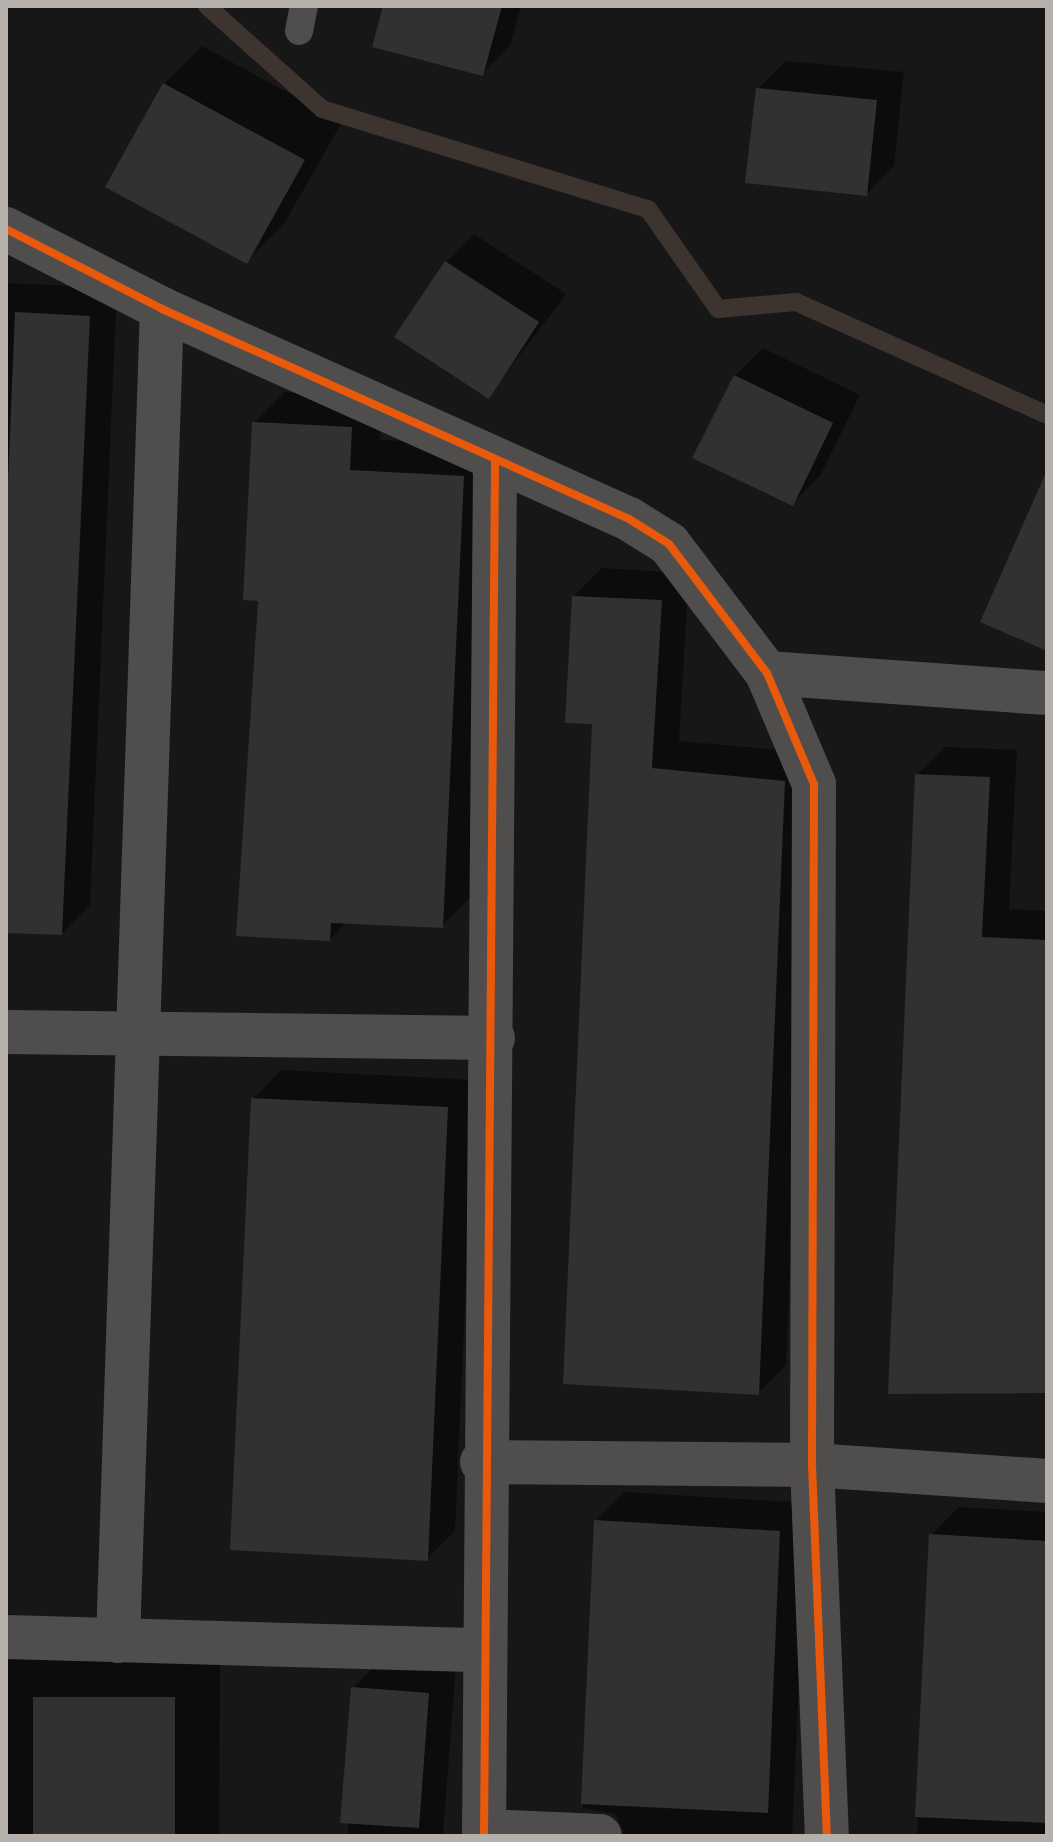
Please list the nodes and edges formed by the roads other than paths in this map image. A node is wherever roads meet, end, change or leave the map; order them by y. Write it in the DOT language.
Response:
graph roads {
  1 [pos="6,229"];
  2 [pos="162,309"];
  3 [pos="495,461"];
  4 [pos="767,673"];
  5 [pos="1047,693"];
  6 [pos="6,1032"];
  7 [pos="143,1033"];
  8 [pos="493,1038"];
  9 [pos="482,1462"];
  10 [pos="812,1465"];
  11 [pos="1047,1481"];
  12 [pos="6,1637"];
  13 [pos="118,1641"];
  14 [pos="481,1650"];
  15 [pos="484,1834"];
  16 [pos="600,1836"];
  17 [pos="827,1836"];
  1 -- 2 [label="street"];
  2 -- 3 [label="street"];
  2 -- 7 [label="street"];
  3 -- 4 [label="street"];
  3 -- 8 [label="street"];
  4 -- 5 [label="street"];
  4 -- 10 [label="street"];
  6 -- 7 [label="street"];
  7 -- 8 [label="street"];
  7 -- 13 [label="street"];
  8 -- 9 [label="street"];
  9 -- 10 [label="street"];
  9 -- 14 [label="street"];
  10 -- 11 [label="street"];
  10 -- 17 [label="street"];
  12 -- 13 [label="street"];
  13 -- 14 [label="street"];
  14 -- 15 [label="street"];
  15 -- 16 [label="street"];
}
